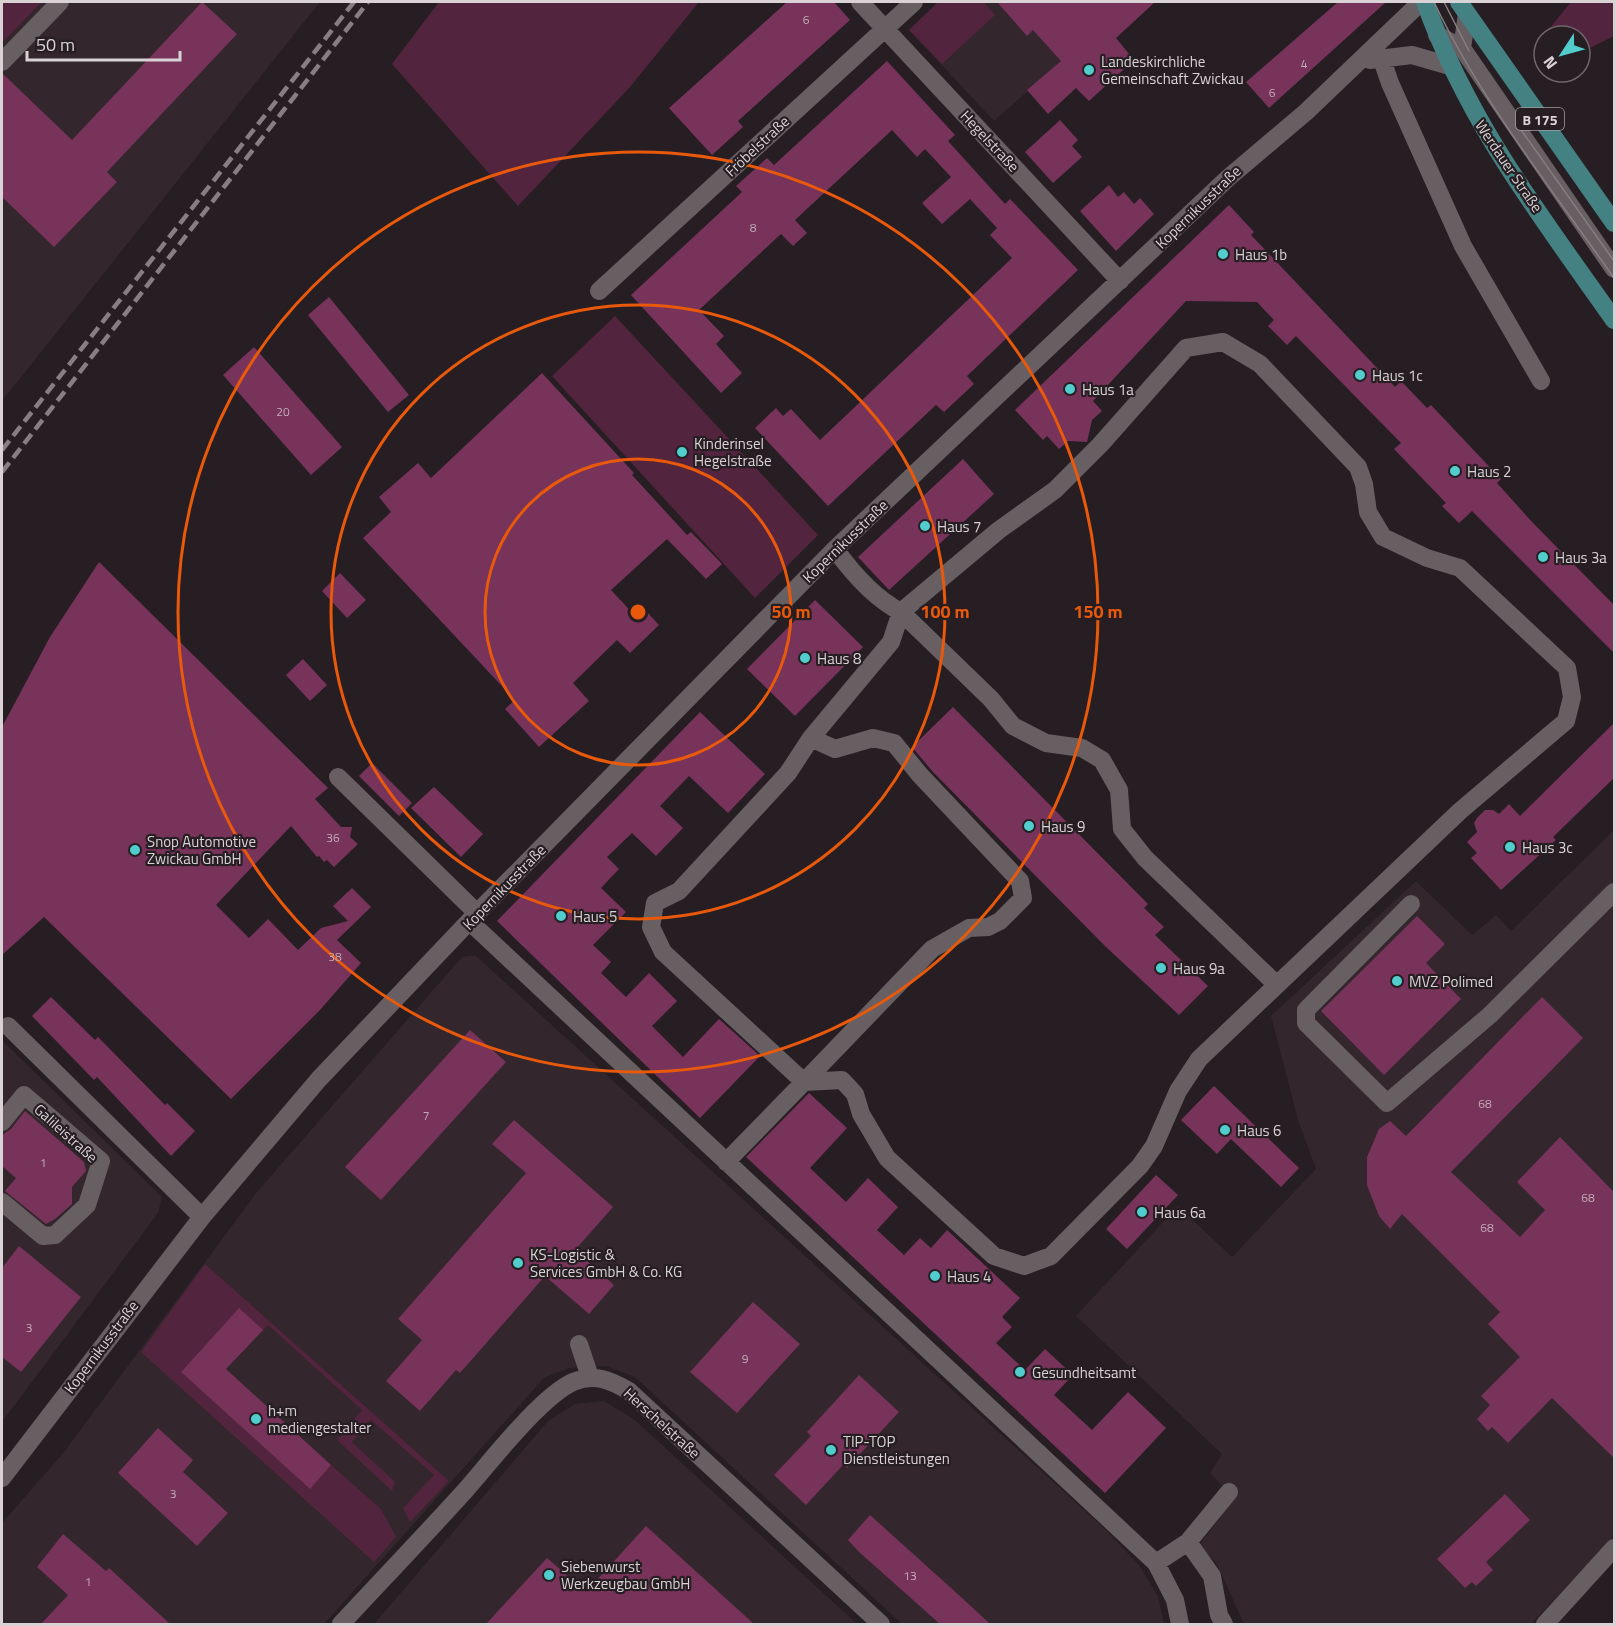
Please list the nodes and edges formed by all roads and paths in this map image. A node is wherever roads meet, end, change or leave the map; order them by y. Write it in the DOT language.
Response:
graph roads {
  1 [pos="60,2"];
  2 [pos="860,2"];
  3 [pos="914,2"];
  4 [pos="1423,2"];
  5 [pos="1463,8"];
  6 [pos="885,29"];
  7 [pos="1437,35"];
  8 [pos="1462,48"];
  9 [pos="1381,57"];
  10 [pos="2,62"];
  11 [pos="1359,62"];
  12 [pos="1450,66"];
  13 [pos="1614,223"];
  14 [pos="1614,269"];
  15 [pos="1120,281"];
  16 [pos="599,291"];
  17 [pos="1614,320"];
  18 [pos="1541,381"];
  19 [pos="835,549"];
  20 [pos="901,612"];
  21 [pos="811,738"];
  22 [pos="338,777"];
  23 [pos="1614,892"];
  24 [pos="1411,904"];
  25 [pos="473,918"];
  26 [pos="1277,985"];
  27 [pos="8,1026"];
  28 [pos="804,1082"];
  29 [pos="2,1122"];
  30 [pos="726,1162"];
  31 [pos="2,1202"];
  32 [pos="202,1217"];
  33 [pos="579,1344"];
  34 [pos="590,1377"];
  35 [pos="2,1478"];
  36 [pos="1229,1492"];
  37 [pos="1188,1542"];
  38 [pos="1614,1548"];
  39 [pos="1156,1563"];
  40 [pos="341,1624"];
  41 [pos="881,1624"];
  42 [pos="1180,1624"];
  43 [pos="1224,1624"];
  44 [pos="1545,1624"];
  1 -- 10 [label="street"];
  2 -- 6 [label="street, Hegelstraße"];
  3 -- 6 [label="street, Fröbelstraße"];
  4 -- 7 [label="main road, Werdauer Straße"];
  4 -- 11 [label="street, Kopernikusstraße"];
  5 -- 8 [label="street"];
  5 -- 13 [label="main road, B 175"];
  6 -- 15 [label="street, Hegelstraße"];
  6 -- 16 [label="street, Fröbelstraße"];
  7 -- 8 [label="street"];
  7 -- 12 [label="main road, Werdauer Straße"];
  8 -- 14 [label="street"];
  9 -- 11 [label="street"];
  9 -- 12 [label="street"];
  9 -- 18 [label="street"];
  11 -- 15 [label="street, Kopernikusstraße"];
  12 -- 17 [label="main road, Werdauer Straße"];
  15 -- 19 [label="street, Kopernikusstraße"];
  19 -- 20 [label="street"];
  19 -- 25 [label="street, Kopernikusstraße"];
  20 -- 21 [label="street"];
  20 -- 26 [label="street"];
  20 -- 26 [label="street"];
  21 -- 28 [label="street"];
  21 -- 28 [label="street"];
  22 -- 25 [label="street"];
  23 -- 24 [label="street"];
  25 -- 30 [label="street"];
  25 -- 32 [label="street, Kopernikusstraße"];
  26 -- 28 [label="street"];
  27 -- 32 [label="street"];
  28 -- 30 [label="street"];
  29 -- 31 [label="street, Galileistraße"];
  30 -- 39 [label="street"];
  32 -- 35 [label="street, Kopernikusstraße"];
  33 -- 34 [label="street"];
  34 -- 40 [label="street"];
  34 -- 41 [label="street, Herschelstraße"];
  36 -- 37 [label="street"];
  37 -- 39 [label="street"];
  37 -- 43 [label="street"];
  38 -- 44 [label="street"];
  39 -- 42 [label="street"];
}
